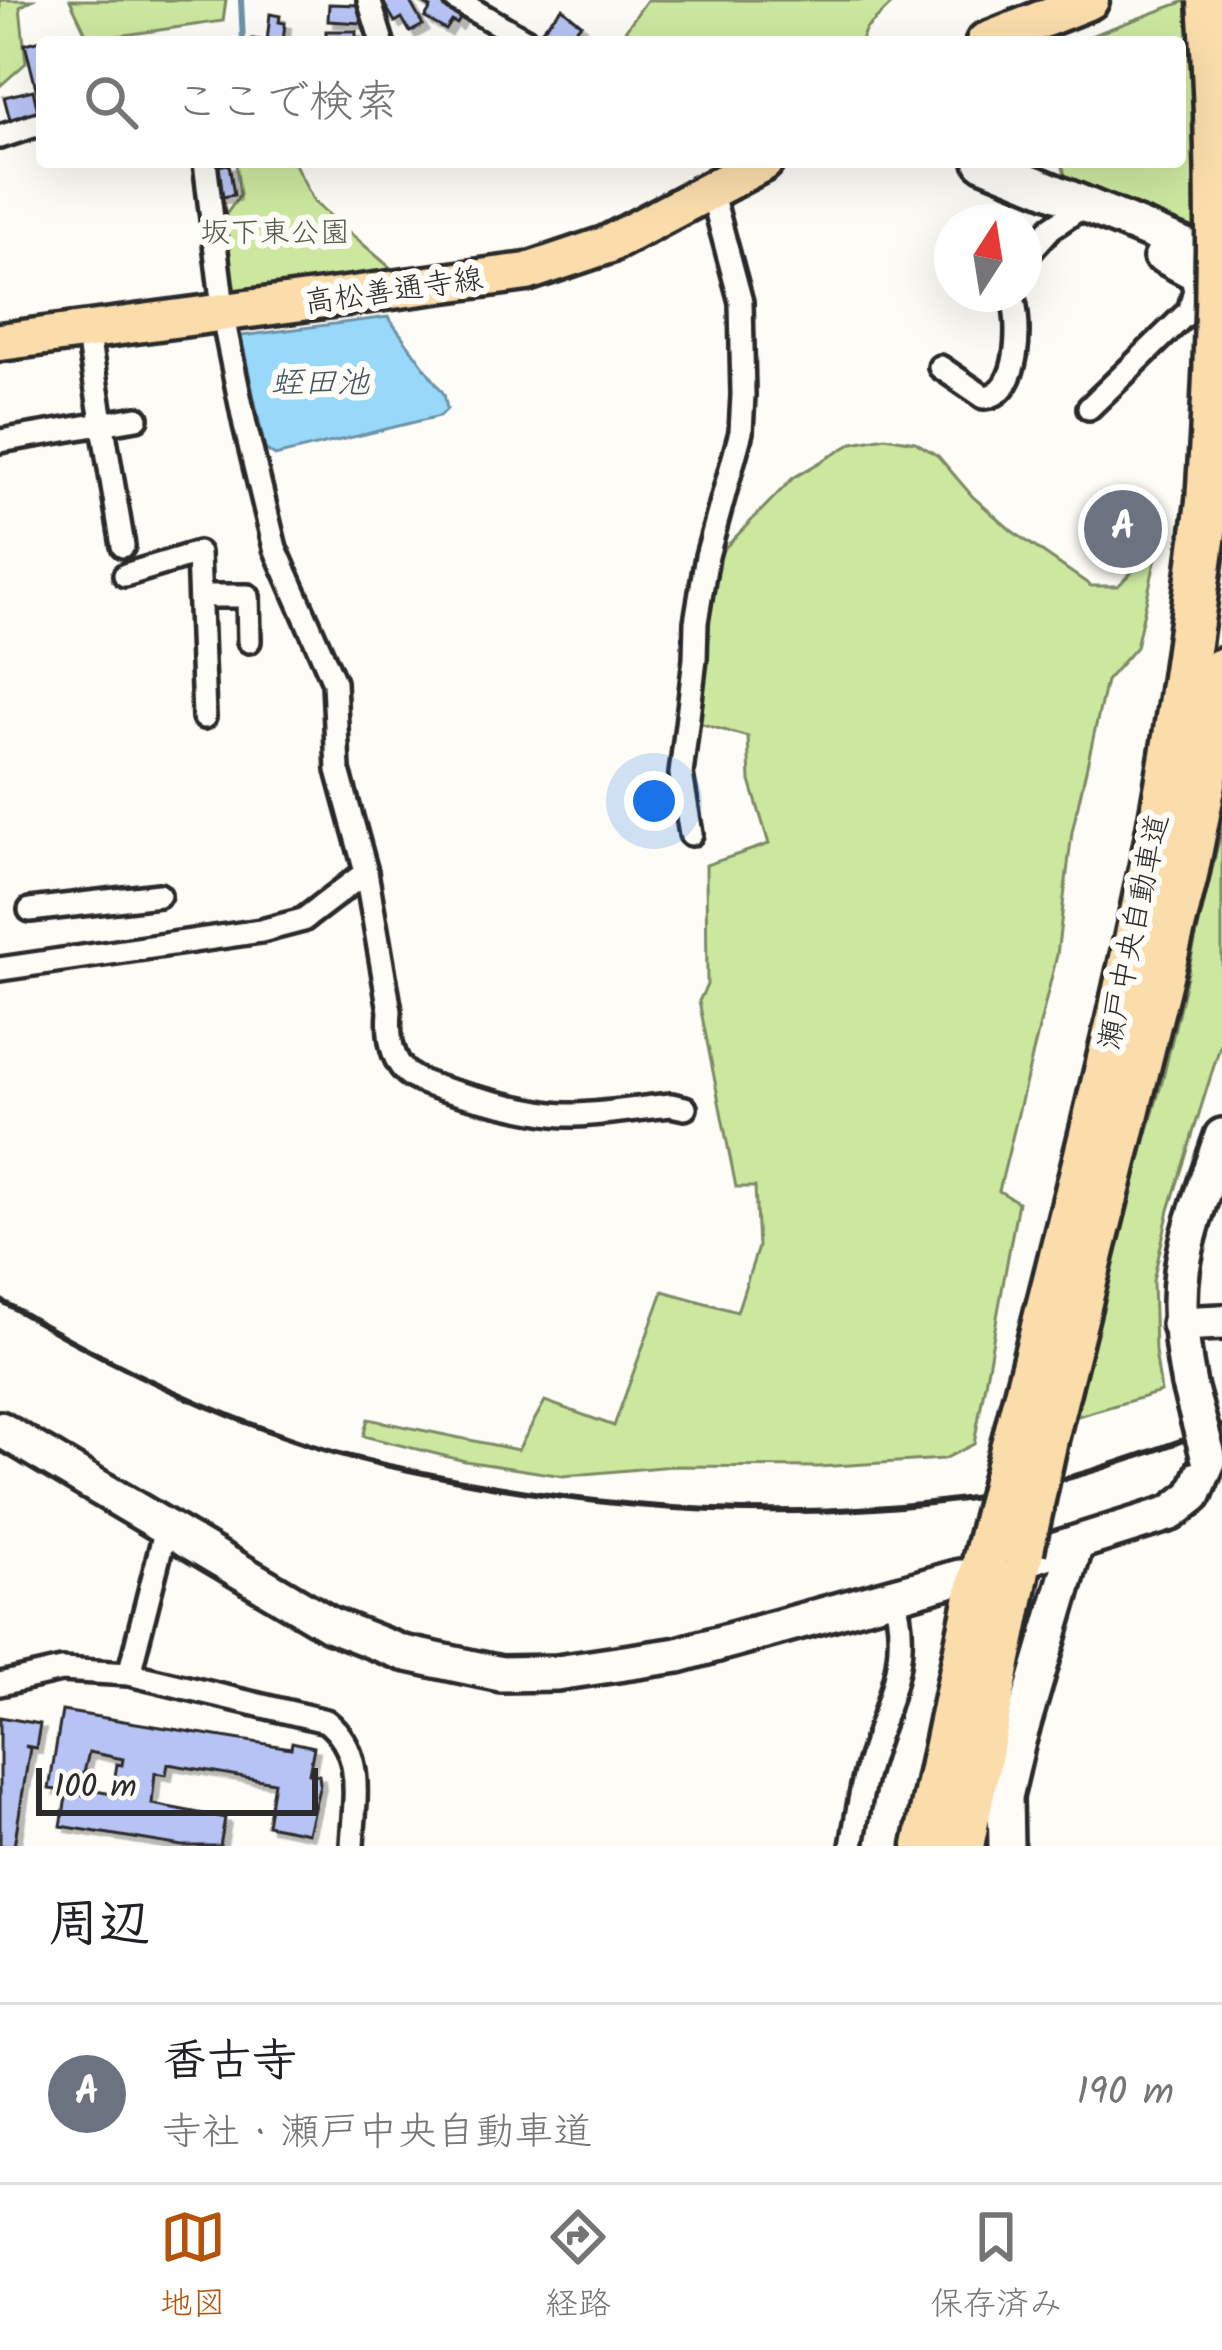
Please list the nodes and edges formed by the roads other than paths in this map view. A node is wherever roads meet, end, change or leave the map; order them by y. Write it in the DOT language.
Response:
graph roads {
  1 [pos="369,0"];
  2 [pos="457,0"];
  3 [pos="1090,0"];
  4 [pos="1210,0"];
  5 [pos="380,36"];
  6 [pos="519,36"];
  7 [pos="1000,36"];
  8 [pos="36,125"];
  9 [pos="0,137"];
  10 [pos="206,168"];
  11 [pos="753,168"];
  12 [pos="1010,168"];
  13 [pos="1053,177"];
  14 [pos="706,194"];
  15 [pos="1085,205"];
  16 [pos="1042,238"];
  17 [pos="1164,238"];
  18 [pos="1222,261"];
  19 [pos="1014,312"];
  20 [pos="224,314"];
  21 [pos="87,331"];
  22 [pos="0,342"];
  23 [pos="940,367"];
  24 [pos="1089,408"];
  25 [pos="137,418"];
  26 [pos="104,424"];
  27 [pos="0,441"];
  28 [pos="123,546"];
  29 [pos="125,575"];
  30 [pos="201,596"];
  31 [pos="249,641"];
  32 [pos="1222,670"];
  33 [pos="204,717"];
  34 [pos="691,834"];
  35 [pos="366,872"];
  36 [pos="159,895"];
  37 [pos="30,910"];
  38 [pos="0,969"];
  39 [pos="685,1108"];
  40 [pos="1222,1136"];
  41 [pos="1222,1322"];
  42 [pos="1179,1324"];
  43 [pos="0,1429"];
  44 [pos="1029,1444"];
  45 [pos="166,1528"];
  46 [pos="1076,1544"];
  47 [pos="1000,1560"];
  48 [pos="894,1598"];
  49 [pos="129,1675"];
  50 [pos="0,1684"];
  51 [pos="352,1846"];
  52 [pos="852,1846"];
  53 [pos="925,1846"];
  54 [pos="962,1846"];
  55 [pos="1006,1846"];
  1 -- 5 [label="street"];
  2 -- 6 [label="street"];
  3 -- 7 [label="main road"];
  4 -- 44 [label="highway, 瀬戸中央自動車道, bridge"];
  8 -- 9 [label="street"];
  10 -- 20 [label="street"];
  11 -- 14 [label="main road, 高松善通寺線"];
  12 -- 13 [label="street"];
  13 -- 15 [label="street"];
  14 -- 20 [label="main road, 高松善通寺線"];
  14 -- 34 [label="street"];
  15 -- 16 [label="street"];
  15 -- 17 [label="street"];
  17 -- 18 [label="street"];
  17 -- 24 [label="street"];
  19 -- 23 [label="street"];
  20 -- 21 [label="main road, 高松善通寺線"];
  20 -- 35 [label="street"];
  21 -- 22 [label="main road, 高松善通寺線"];
  21 -- 26 [label="street"];
  25 -- 26 [label="street"];
  26 -- 27 [label="street"];
  26 -- 28 [label="street"];
  29 -- 30 [label="street"];
  30 -- 31 [label="street"];
  30 -- 33 [label="street"];
  32 -- 44 [label="highway, 瀬戸中央自動車道"];
  35 -- 38 [label="street"];
  35 -- 39 [label="street"];
  36 -- 37 [label="street"];
  40 -- 42 [label="street"];
  41 -- 42 [label="street"];
  42 -- 46 [label="street, bridge"];
  43 -- 45 [label="street"];
  44 -- 47 [label="highway, 瀬戸中央自動車道, bridge"];
  45 -- 48 [label="street"];
  45 -- 49 [label="street"];
  46 -- 47 [label="street"];
  46 -- 55 [label="street"];
  47 -- 48 [label="street"];
  47 -- 53 [label="highway, 瀬戸中央自動車道"];
  47 -- 54 [label="highway, 瀬戸中央自動車道"];
  48 -- 52 [label="street"];
  49 -- 50 [label="street"];
  49 -- 51 [label="street"];
}
